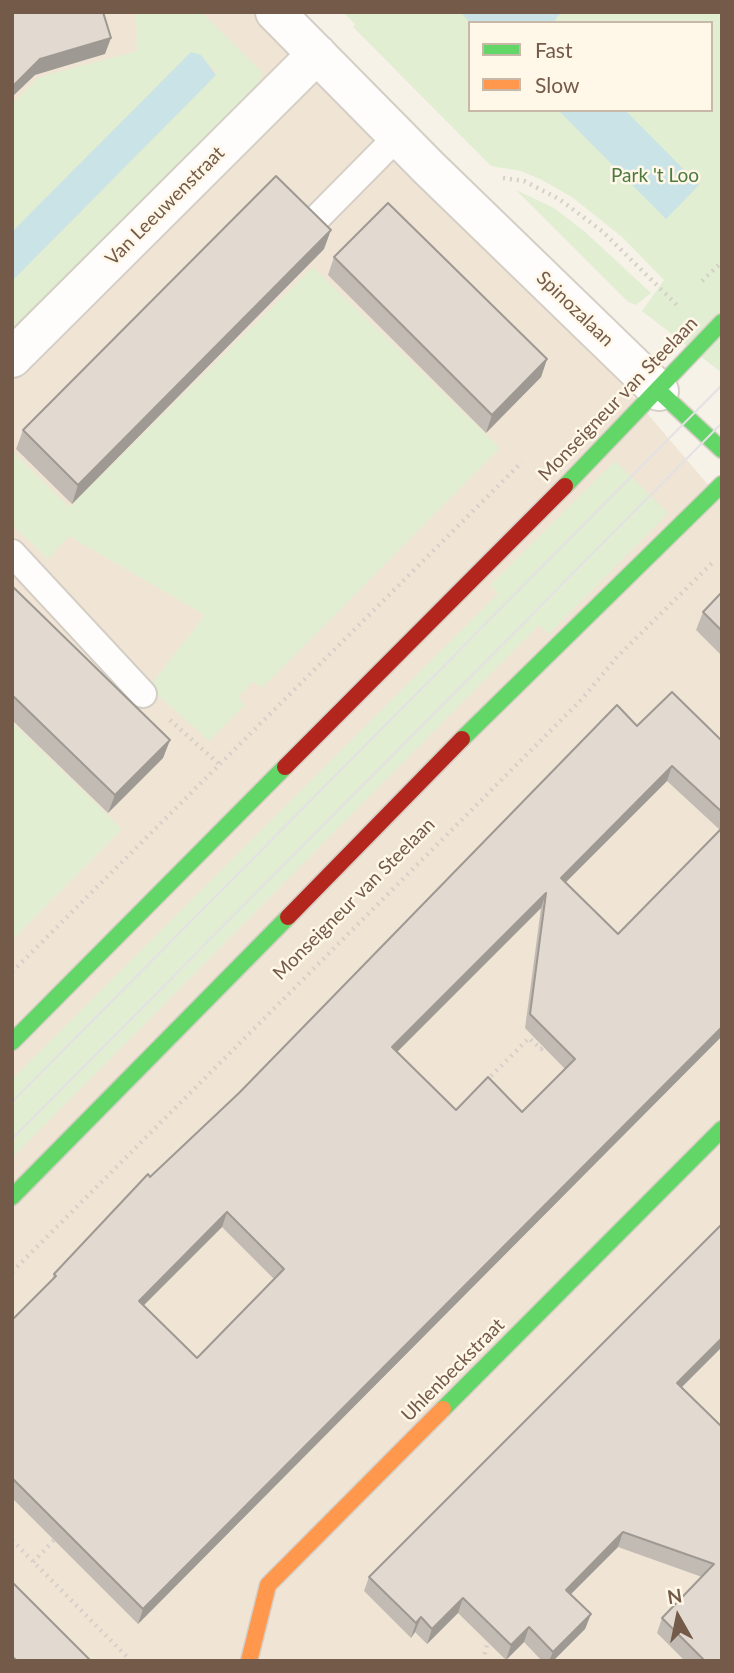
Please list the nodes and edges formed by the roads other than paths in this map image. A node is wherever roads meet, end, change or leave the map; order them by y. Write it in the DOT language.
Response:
graph roads {
  1 [pos="275,12"];
  2 [pos="317,54"];
  3 [pos="398,136"];
  4 [pos="316,220"];
  5 [pos="722,322"];
  6 [pos="12,358"];
  7 [pos="659,391"];
  8 [pos="722,450"];
  9 [pos="722,484"];
  10 [pos="12,553"];
  11 [pos="143,694"];
  12 [pos="12,1042"];
  13 [pos="722,1129"];
  14 [pos="12,1196"];
  15 [pos="249,1661"];
  1 -- 2 [label="street, Spinozalaan"];
  2 -- 3 [label="street, Spinozalaan"];
  2 -- 6 [label="street, Van Leeuwenstraat"];
  3 -- 4 [label="lane"];
  3 -- 7 [label="street, Spinozalaan"];
  5 -- 7 [label="main road, Monseigneur van Steelaan"];
  7 -- 8 [label="main road, Spinozalaan"];
  7 -- 12 [label="main road, Monseigneur van Steelaan"];
  9 -- 14 [label="main road, Monseigneur van Steelaan"];
  10 -- 11 [label="lane"];
  13 -- 15 [label="main road, Uhlenbeckstraat"];
}
